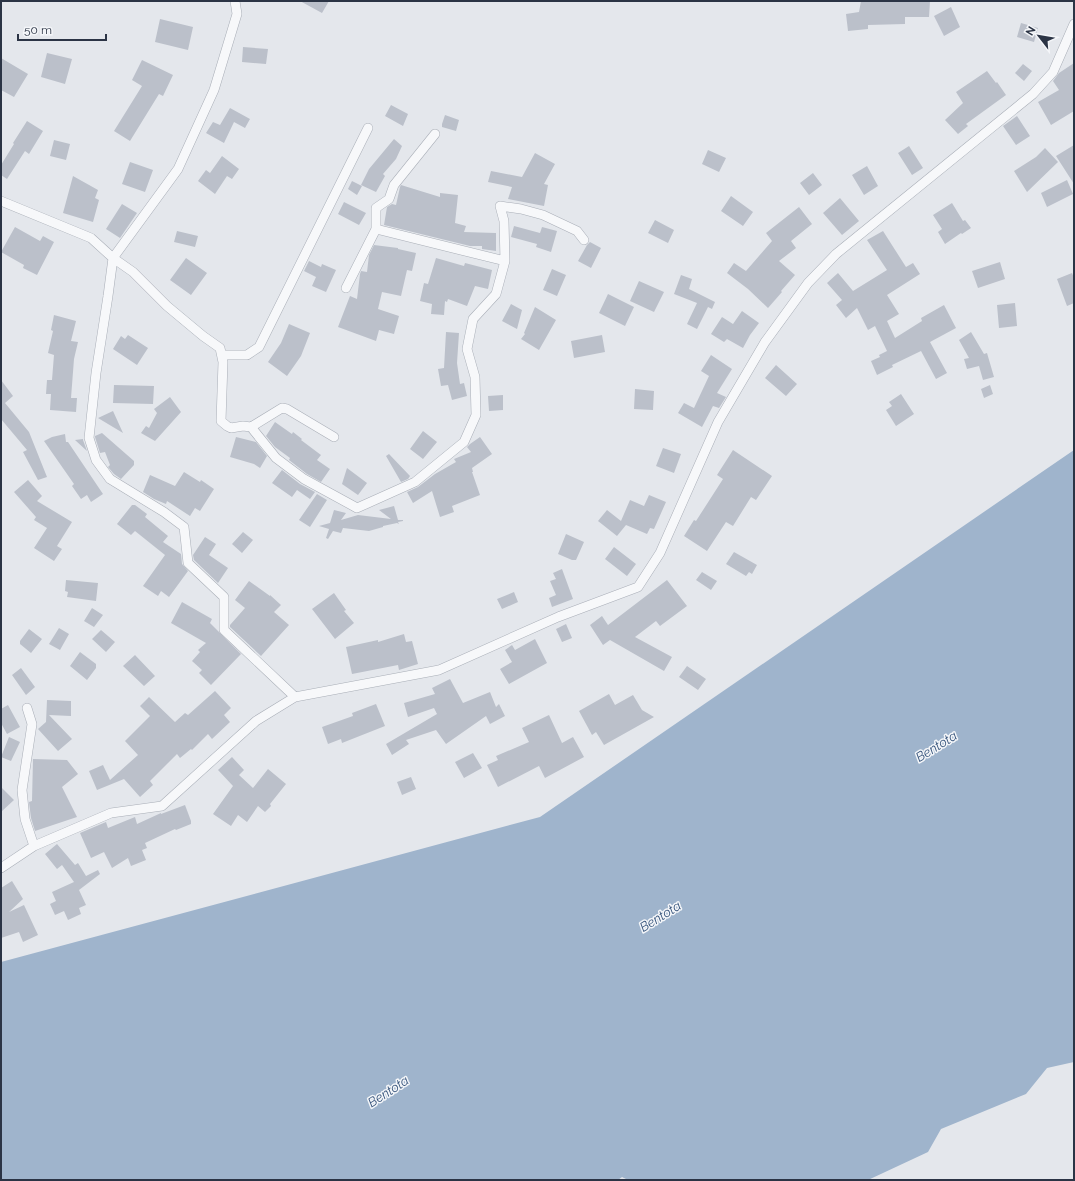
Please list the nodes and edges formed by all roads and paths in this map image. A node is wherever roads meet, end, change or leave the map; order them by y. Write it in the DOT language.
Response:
graph roads {
  1 [pos="235,1"];
  2 [pos="1074,24"];
  3 [pos="368,128"];
  4 [pos="435,134"];
  5 [pos="1,201"];
  6 [pos="376,229"];
  7 [pos="584,240"];
  8 [pos="113,258"];
  9 [pos="505,261"];
  10 [pos="346,288"];
  11 [pos="222,355"];
  12 [pos="251,427"];
  13 [pos="334,437"];
  14 [pos="295,697"];
  15 [pos="27,708"];
  16 [pos="34,846"];
  17 [pos="1,868"];
  1 -- 8 [label="street"];
  2 -- 14 [label="street"];
  3 -- 11 [label="street"];
  4 -- 6 [label="street"];
  5 -- 8 [label="street"];
  6 -- 9 [label="street"];
  6 -- 10 [label="street"];
  7 -- 9 [label="street"];
  8 -- 11 [label="street"];
  8 -- 14 [label="street"];
  9 -- 12 [label="street"];
  11 -- 12 [label="street"];
  12 -- 13 [label="street"];
  14 -- 16 [label="street"];
  15 -- 16 [label="street"];
  16 -- 17 [label="street"];
}
